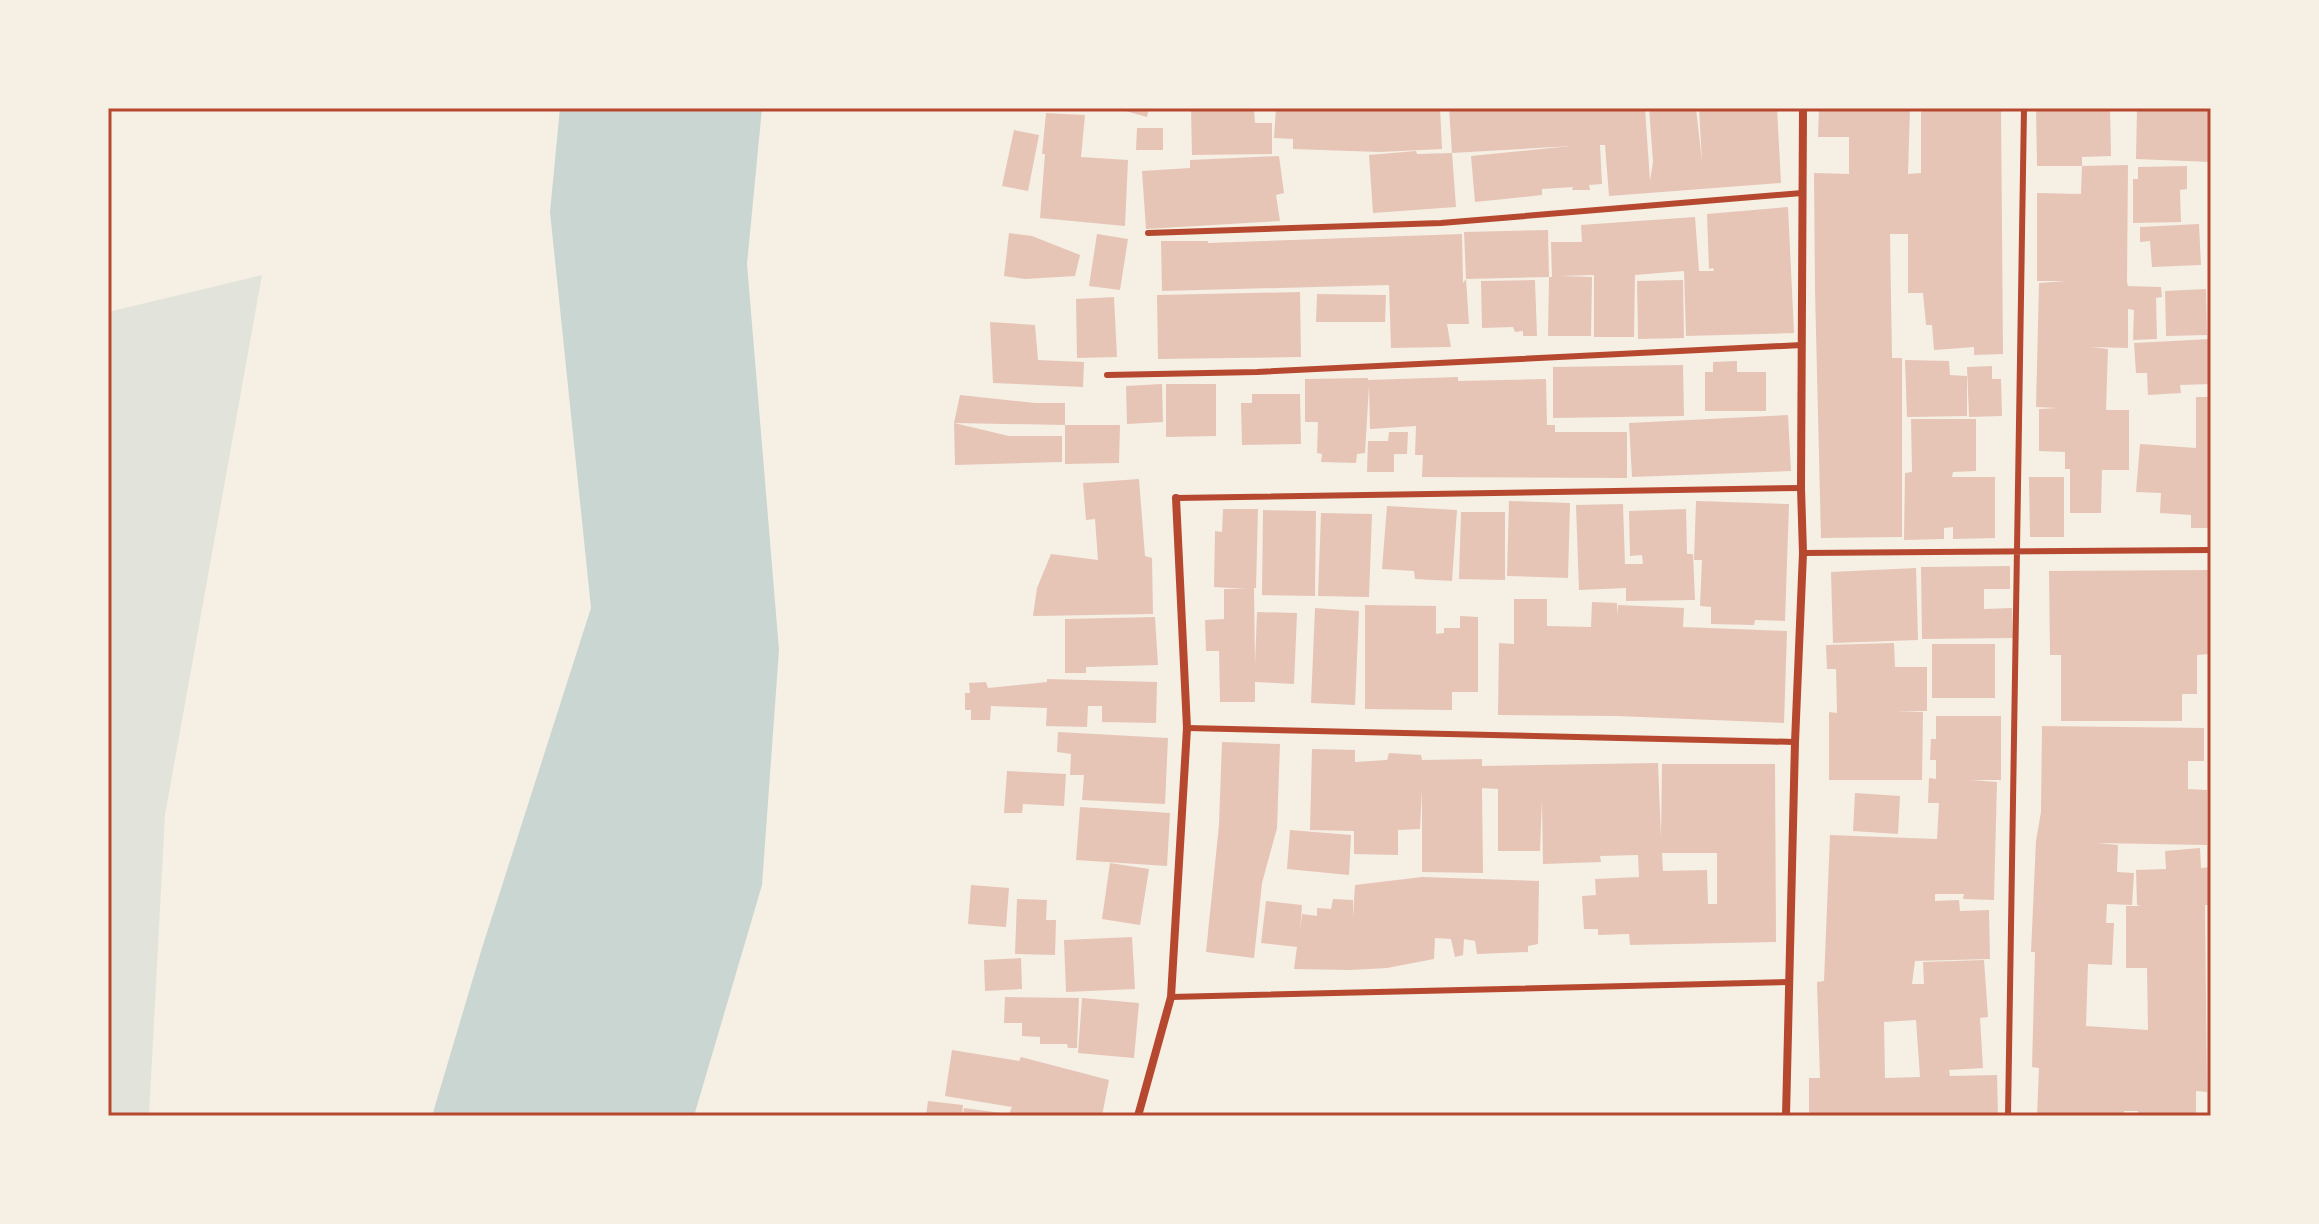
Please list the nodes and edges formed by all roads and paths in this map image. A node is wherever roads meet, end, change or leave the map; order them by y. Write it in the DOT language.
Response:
graph roads {
  1 [pos="1803,108"];
  2 [pos="2024,108"];
  3 [pos="1802,193"];
  4 [pos="1148,233"];
  5 [pos="1802,345"];
  6 [pos="1107,375"];
  7 [pos="1801,488"];
  8 [pos="1176,498"];
  9 [pos="2211,550"];
  10 [pos="2018,551"];
  11 [pos="1803,553"];
  12 [pos="1187,728"];
  13 [pos="1795,742"];
  14 [pos="1790,982"];
  15 [pos="1171,997"];
  16 [pos="1138,1116"];
  17 [pos="1786,1116"];
  18 [pos="2008,1116"];
  1 -- 3 [label="street"];
  2 -- 10 [label="lane"];
  3 -- 4 [label="lane"];
  3 -- 5 [label="street"];
  5 -- 6 [label="lane"];
  5 -- 7 [label="street"];
  7 -- 8 [label="lane"];
  7 -- 11 [label="street"];
  8 -- 12 [label="street"];
  9 -- 10 [label="lane"];
  10 -- 11 [label="lane"];
  10 -- 18 [label="lane"];
  11 -- 13 [label="street"];
  12 -- 13 [label="lane"];
  12 -- 15 [label="street"];
  13 -- 14 [label="street"];
  14 -- 15 [label="lane"];
  14 -- 17 [label="street"];
  15 -- 16 [label="street"];
}
